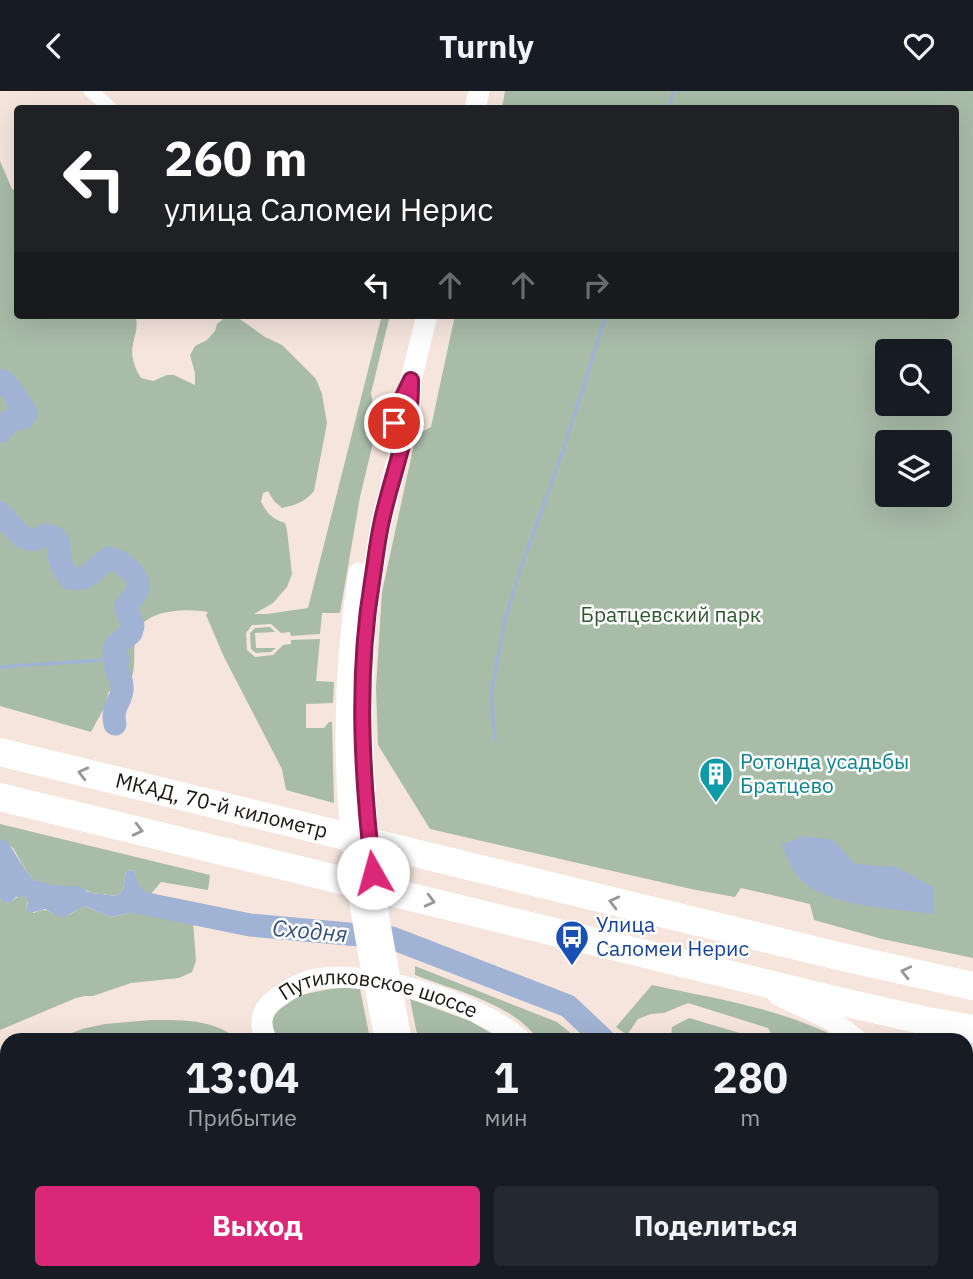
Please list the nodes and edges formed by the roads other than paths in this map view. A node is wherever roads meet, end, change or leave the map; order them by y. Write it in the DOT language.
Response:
graph roads {
  1 [pos="91,91"];
  2 [pos="107,105"];
  3 [pos="426,319"];
  4 [pos="0,752"];
  5 [pos="356,765"];
  6 [pos="0,797"];
  7 [pos="738,976"];
  8 [pos="973,986"];
  9 [pos="973,1029"];
  10 [pos="264,1033"];
  11 [pos="384,1033"];
  12 [pos="400,1033"];
  13 [pos="513,1033"];
  14 [pos="848,1033"];
  1 -- 2 [label="street"];
  3 -- 5 [label="main road"];
  8 -- 4 [label="highway, МКАД, 70-й километр, one-way"];
  5 -- 11 [label="main road"];
  5 -- 12 [label="main road"];
  6 -- 7 [label="highway, МКАД, 70-й километр, one-way"];
  7 -- 9 [label="highway, МКАД, 70-й километр"];
  7 -- 14 [label="main road"];
  10 -- 13 [label="main road, Путилковское шоссе"];
}
